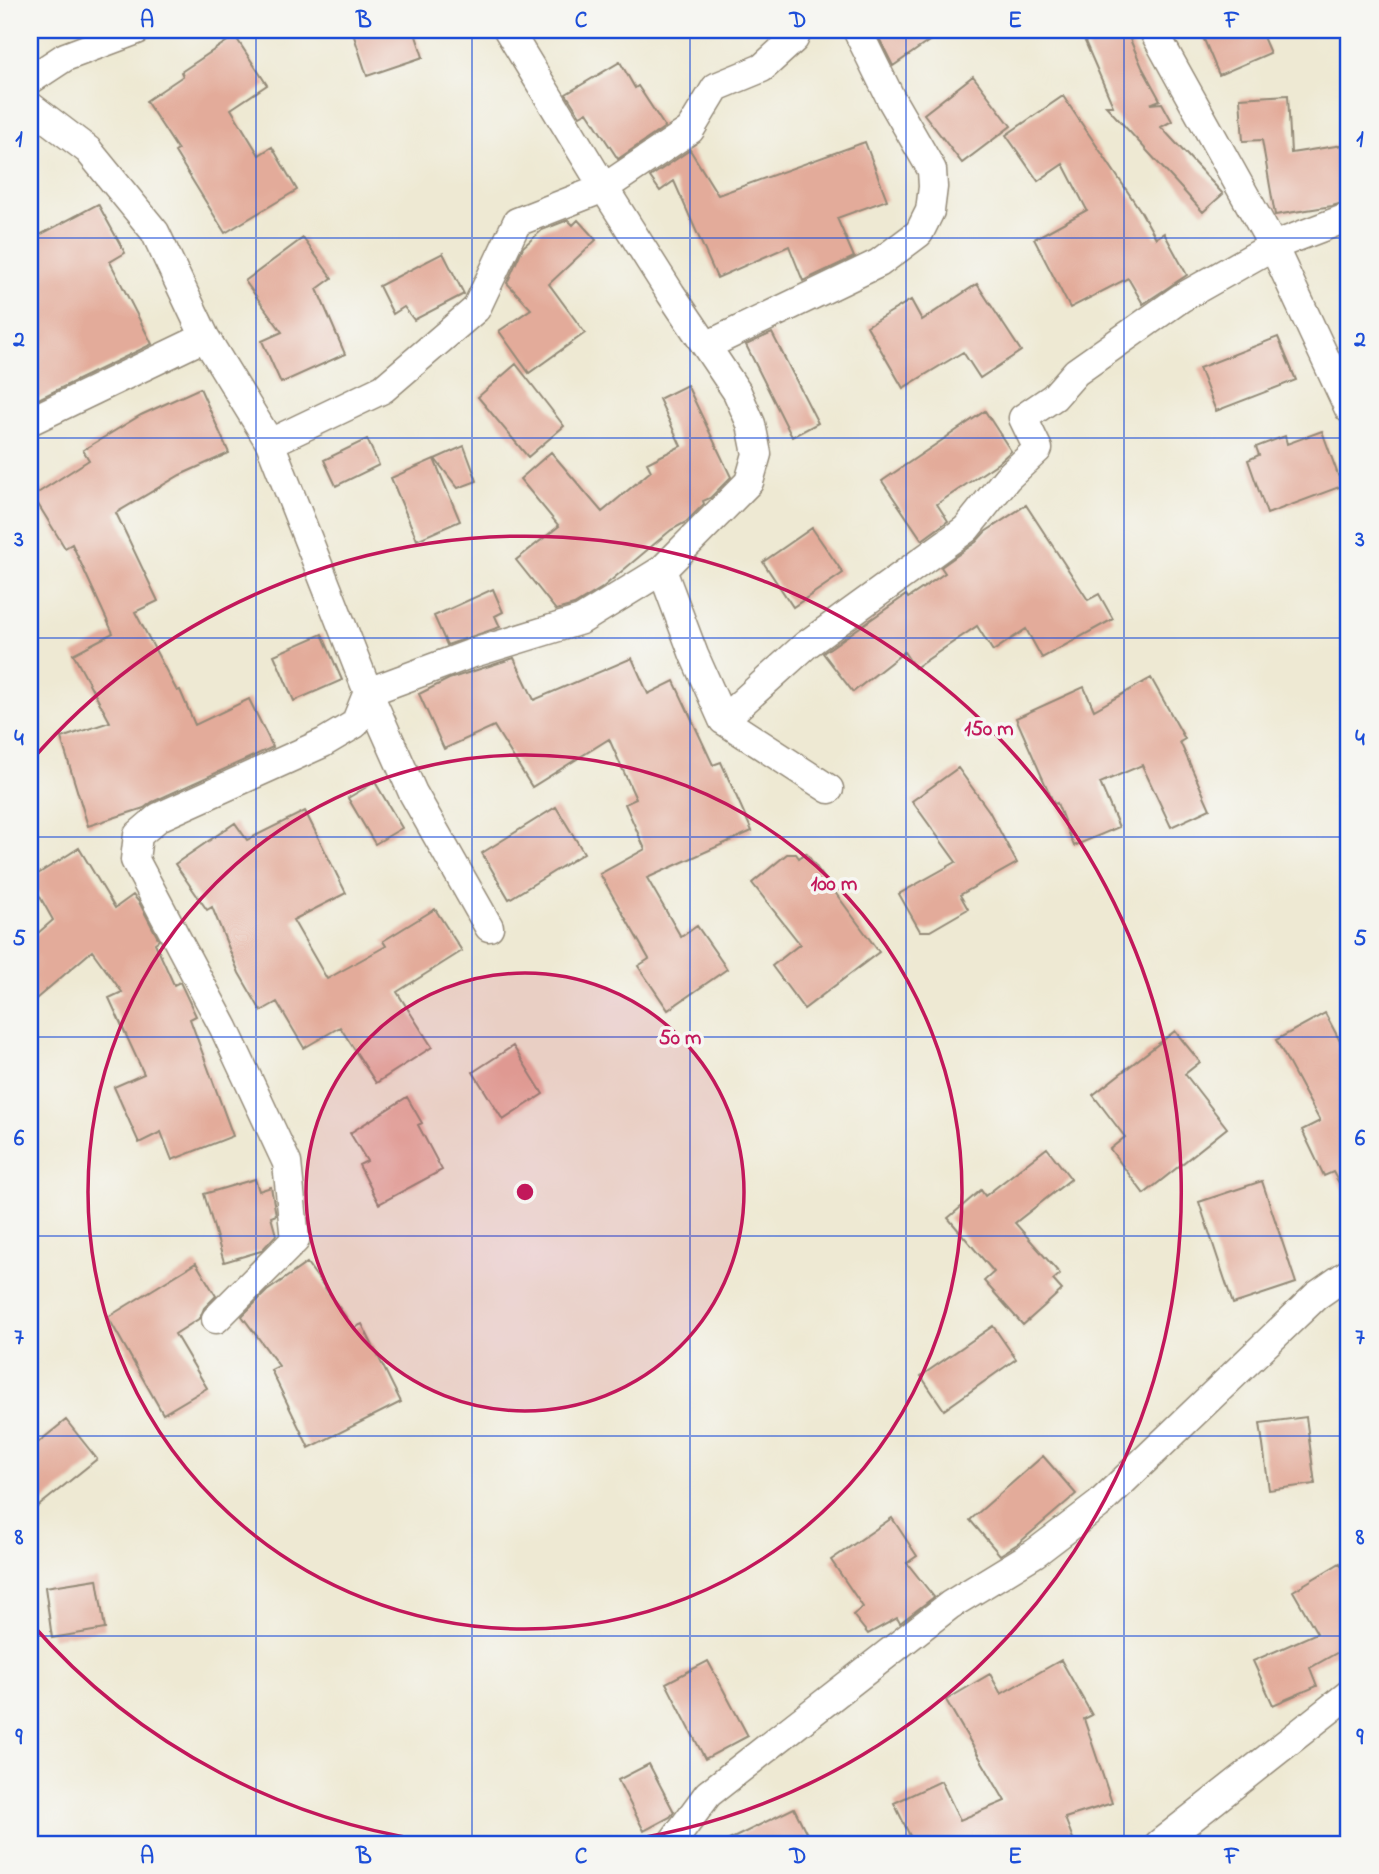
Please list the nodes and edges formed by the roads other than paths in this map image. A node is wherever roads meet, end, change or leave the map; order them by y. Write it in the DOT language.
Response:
graph roads {
  1 [pos="137,30"];
  2 [pos="508,30"];
  3 [pos="798,30"];
  4 [pos="857,30"];
  5 [pos="1153,30"];
  6 [pos="30,80"];
  7 [pos="30,106"];
  8 [pos="604,188"];
  9 [pos="1349,217"];
  10 [pos="1273,246"];
  11 [pos="205,337"];
  12 [pos="706,346"];
  13 [pos="1349,409"];
  14 [pos="30,421"];
  15 [pos="270,443"];
  16 [pos="662,570"];
  17 [pos="368,692"];
  18 [pos="723,720"];
  19 [pos="829,789"];
  20 [pos="489,927"];
  21 [pos="1349,1273"];
  22 [pos="216,1319"];
  23 [pos="1349,1694"];
  24 [pos="671,1844"];
  25 [pos="1159,1844"];
  1 -- 6 [label="street"];
  2 -- 8 [label="street"];
  3 -- 8 [label="street"];
  4 -- 12 [label="street"];
  5 -- 10 [label="street"];
  7 -- 11 [label="street"];
  8 -- 12 [label="street"];
  8 -- 15 [label="street"];
  9 -- 10 [label="street"];
  10 -- 13 [label="street"];
  10 -- 18 [label="street"];
  11 -- 14 [label="street"];
  11 -- 15 [label="street"];
  12 -- 16 [label="street"];
  15 -- 17 [label="street"];
  16 -- 17 [label="street"];
  16 -- 18 [label="street"];
  17 -- 20 [label="street"];
  17 -- 22 [label="street"];
  18 -- 19 [label="street"];
  21 -- 24 [label="street"];
  23 -- 25 [label="street"];
}
